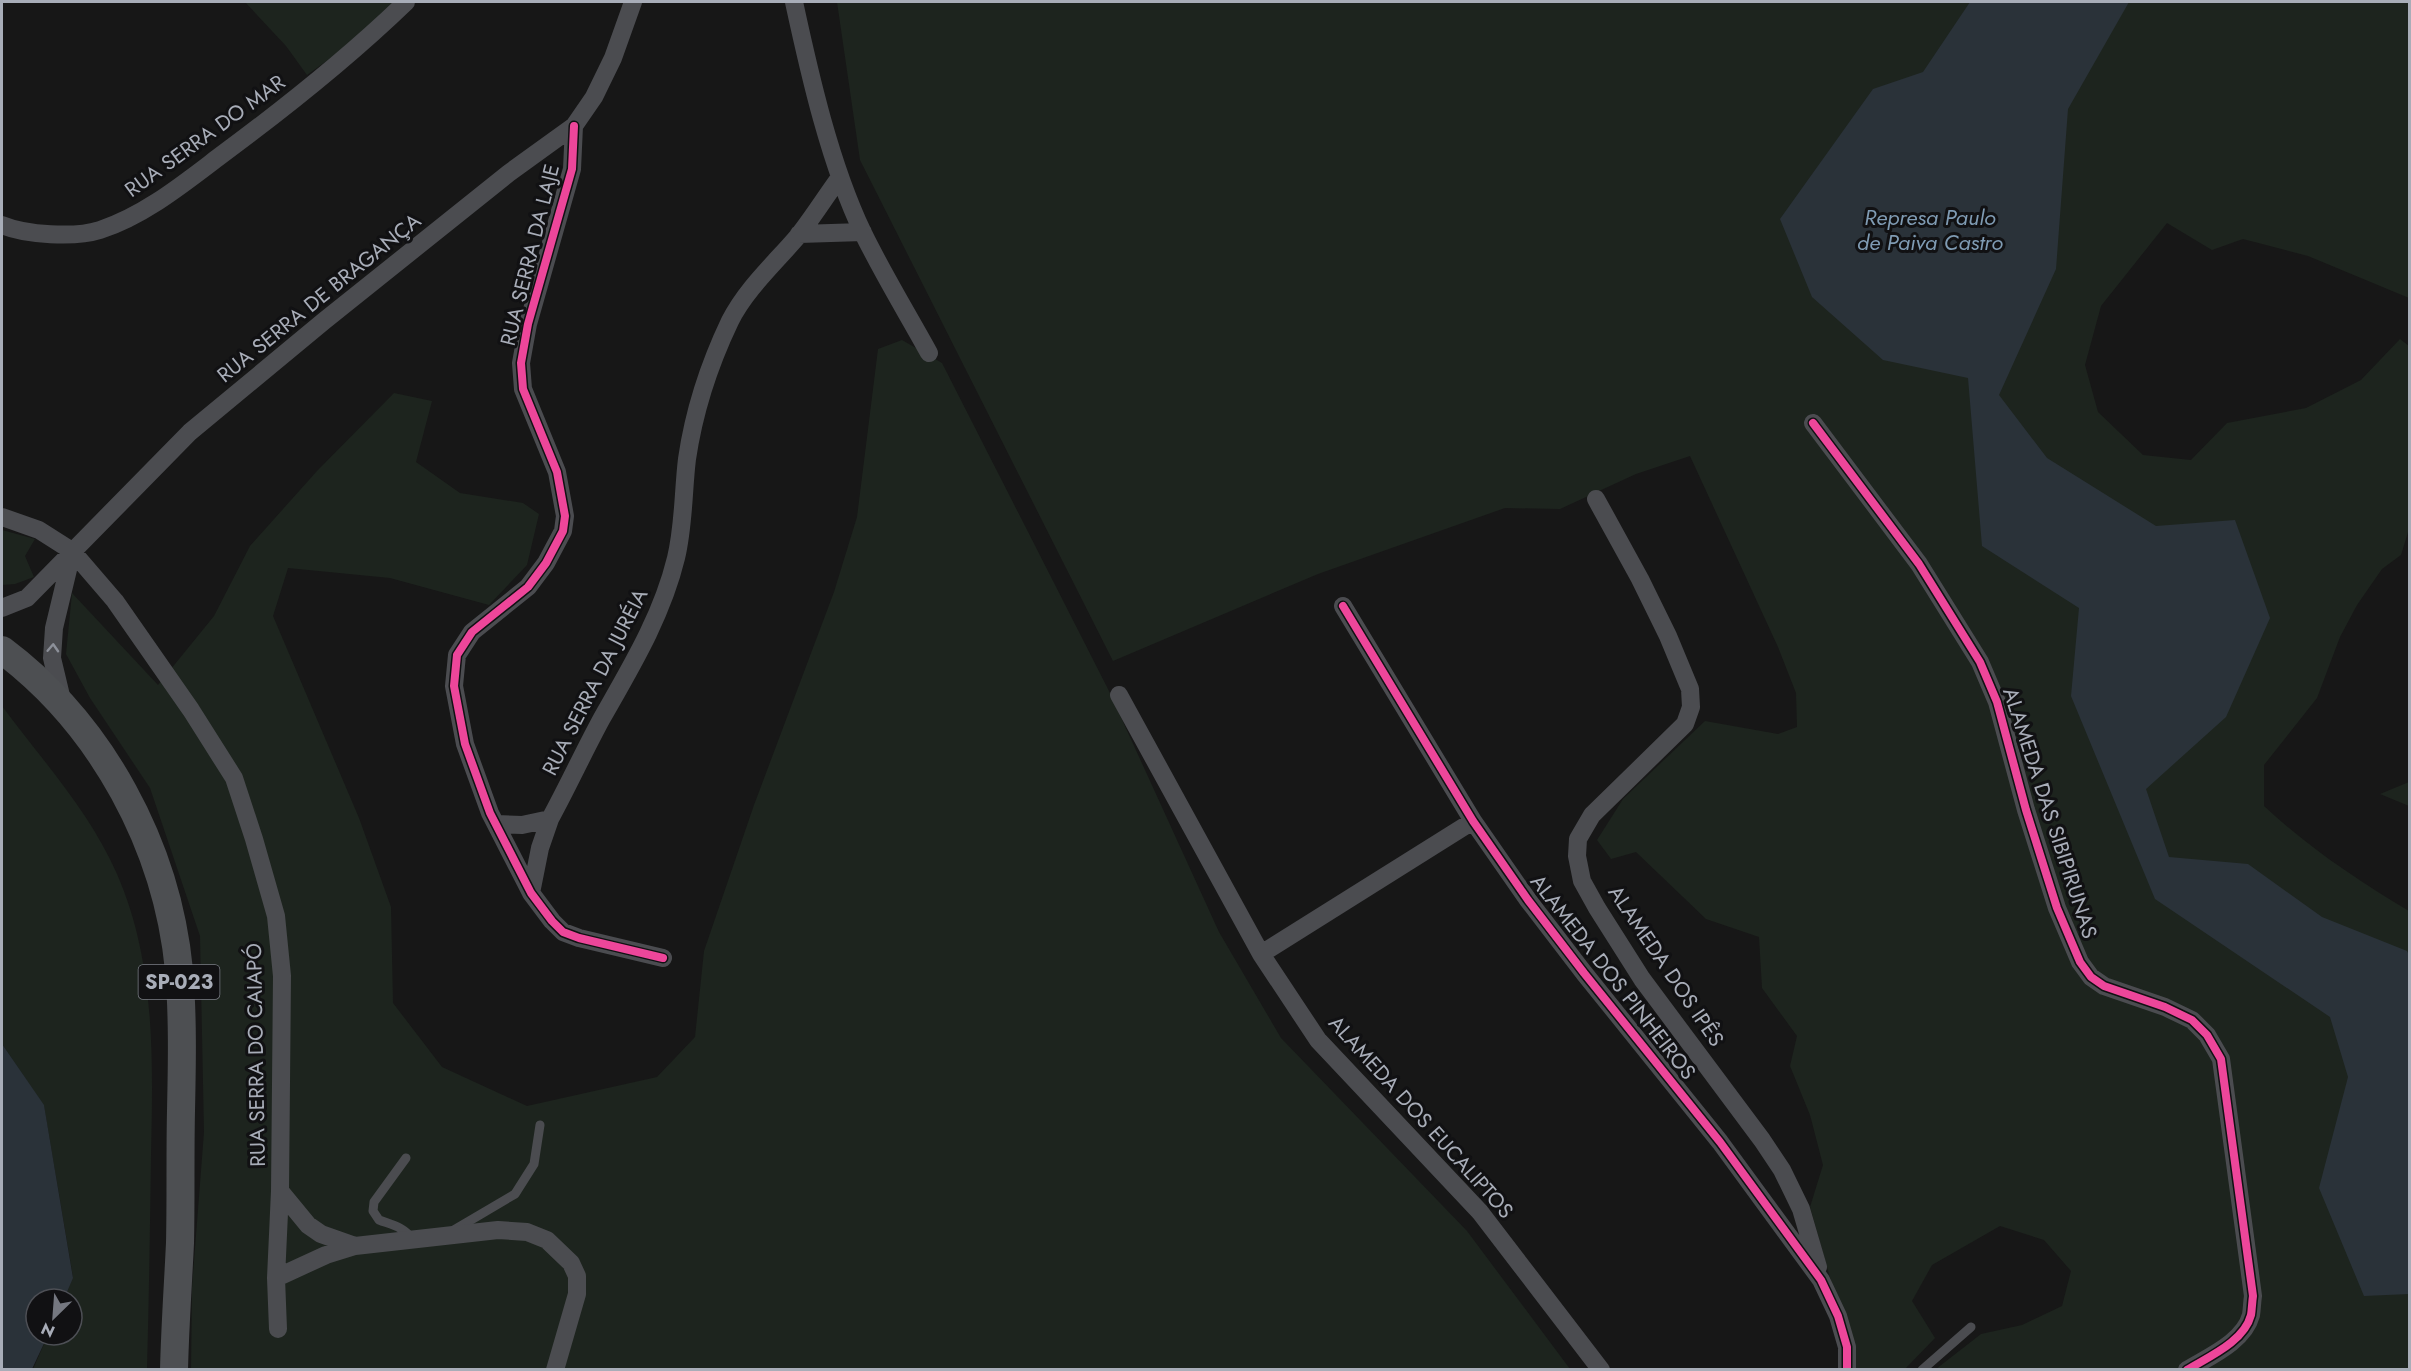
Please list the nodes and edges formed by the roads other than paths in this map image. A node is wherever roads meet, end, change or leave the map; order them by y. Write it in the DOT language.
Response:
graph roads {
  1 [pos="406,2"];
  2 [pos="633,2"];
  3 [pos="794,2"];
  4 [pos="574,126"];
  5 [pos="840,177"];
  6 [pos="2,225"];
  7 [pos="863,232"];
  8 [pos="799,234"];
  9 [pos="929,352"];
  10 [pos="1813,423"];
  11 [pos="1596,499"];
  12 [pos="2,517"];
  13 [pos="72,551"];
  14 [pos="1343,606"];
  15 [pos="2,608"];
  16 [pos="2,650"];
  17 [pos="1119,695"];
  18 [pos="64,705"];
  19 [pos="550,819"];
  20 [pos="1473,821"];
  21 [pos="496,824"];
  22 [pos="531,893"];
  23 [pos="1261,954"];
  24 [pos="663,958"];
  25 [pos="540,1125"];
  26 [pos="406,1158"];
  27 [pos="280,1191"];
  28 [pos="446,1234"];
  29 [pos="414,1241"];
  30 [pos="355,1246"];
  31 [pos="276,1278"];
  32 [pos="1821,1280"];
  33 [pos="1971,1327"];
  34 [pos="278,1329"];
  35 [pos="174,1370"];
  36 [pos="555,1370"];
  37 [pos="1601,1370"];
  38 [pos="1847,1370"];
  39 [pos="1922,1370"];
  40 [pos="2187,1370"];
  1 -- 6 [label="street, RUA SERRA DO MAR"];
  2 -- 4 [label="street, RUA SERRA DE BRAGANÇA"];
  3 -- 5 [label="street"];
  4 -- 13 [label="street, RUA SERRA DE BRAGANÇA"];
  4 -- 21 [label="street, RUA SERRA DA LAJE"];
  5 -- 7 [label="street"];
  5 -- 8 [label="street, RUA SERRA DA JURÉIA"];
  7 -- 8 [label="street"];
  7 -- 9 [label="street"];
  8 -- 19 [label="street, RUA SERRA DA JURÉIA"];
  10 -- 40 [label="street, ALAMEDA DAS SIBIPIRUNAS"];
  11 -- 32 [label="street, ALAMEDA DOS IPÊS"];
  12 -- 13 [label="street, RUA SERRA DO CAIAPÓ"];
  13 -- 15 [label="street, RUA SERRA DE BRAGANÇA"];
  18 -- 13 [label="street, one-way"];
  13 -- 27 [label="street, RUA SERRA DO CAIAPÓ"];
  14 -- 20 [label="street, ALAMEDA DOS PINHEIROS"];
  16 -- 18 [label="main road, SP-023"];
  17 -- 23 [label="street, ALAMEDA DOS EUCALIPTOS"];
  18 -- 35 [label="main road, SP-023"];
  19 -- 21 [label="street"];
  19 -- 22 [label="street, RUA SERRA DA JURÉIA"];
  20 -- 23 [label="street"];
  20 -- 32 [label="street, ALAMEDA DOS PINHEIROS"];
  21 -- 22 [label="street, RUA SERRA DA LAJE"];
  22 -- 24 [label="street, RUA SERRA DA LAJE"];
  23 -- 37 [label="street, ALAMEDA DOS EUCALIPTOS"];
  25 -- 28 [label="lane"];
  26 -- 29 [label="lane"];
  27 -- 30 [label="street"];
  27 -- 31 [label="street, RUA SERRA DO CAIAPÓ"];
  28 -- 29 [label="street"];
  28 -- 36 [label="street"];
  29 -- 30 [label="street"];
  30 -- 31 [label="street"];
  31 -- 34 [label="street, RUA SERRA DO CAIAPÓ"];
  32 -- 38 [label="street, ALAMEDA DOS PINHEIROS"];
  33 -- 39 [label="lane"];
}
